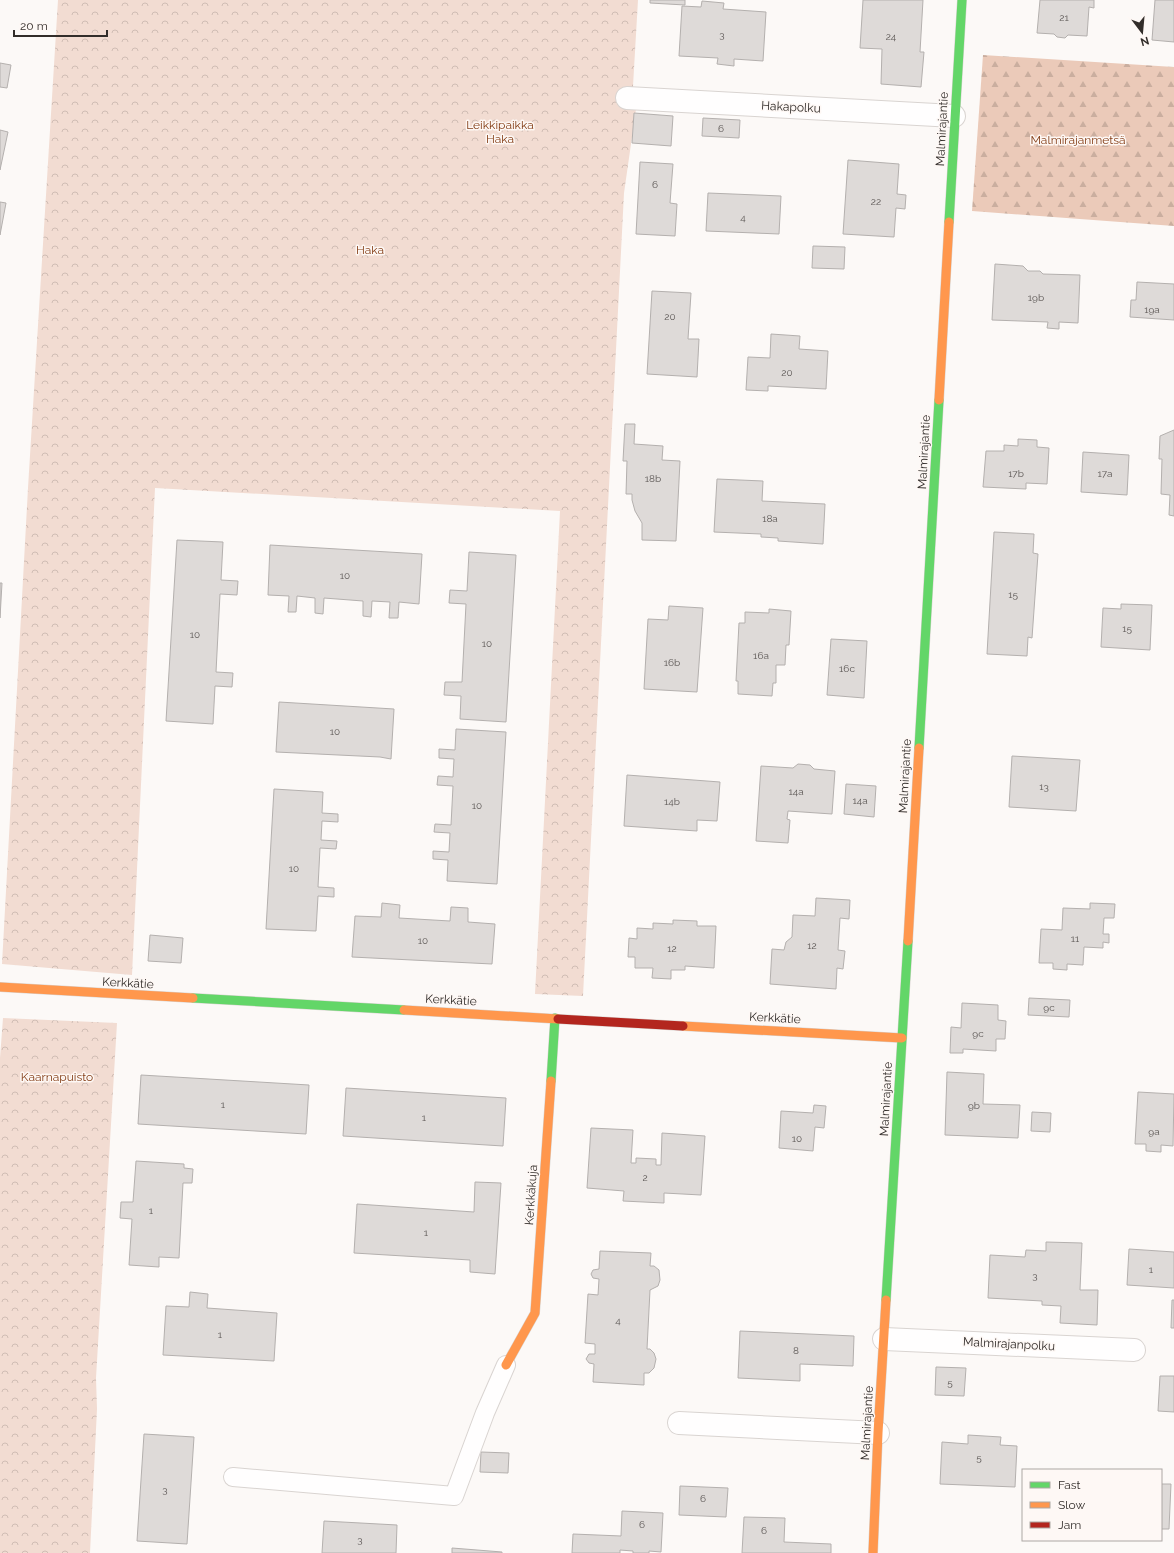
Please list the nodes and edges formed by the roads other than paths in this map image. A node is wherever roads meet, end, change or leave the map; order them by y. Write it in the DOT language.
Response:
graph roads {
  1 [pos="962,0"];
  2 [pos="627,98"];
  3 [pos="954,116"];
  4 [pos="0,987"];
  5 [pos="555,1018"];
  6 [pos="902,1038"];
  7 [pos="884,1338"];
  8 [pos="1134,1350"];
  9 [pos="506,1365"];
  10 [pos="679,1422"];
  11 [pos="878,1433"];
  12 [pos="233,1477"];
  13 [pos="873,1553"];
  1 -- 3 [label="street, Malmirajantie"];
  2 -- 3 [label="street, Hakapolku"];
  3 -- 6 [label="street, Malmirajantie"];
  4 -- 5 [label="street, Kerkkätie"];
  5 -- 6 [label="street, Kerkkätie"];
  5 -- 9 [label="street, Kerkkäkuja"];
  6 -- 7 [label="street, Malmirajantie"];
  7 -- 8 [label="street, Malmirajanpolku"];
  7 -- 11 [label="street, Malmirajantie"];
  9 -- 12 [label="lane"];
  10 -- 11 [label="street"];
  11 -- 13 [label="street, Malmirajantie"];
}
